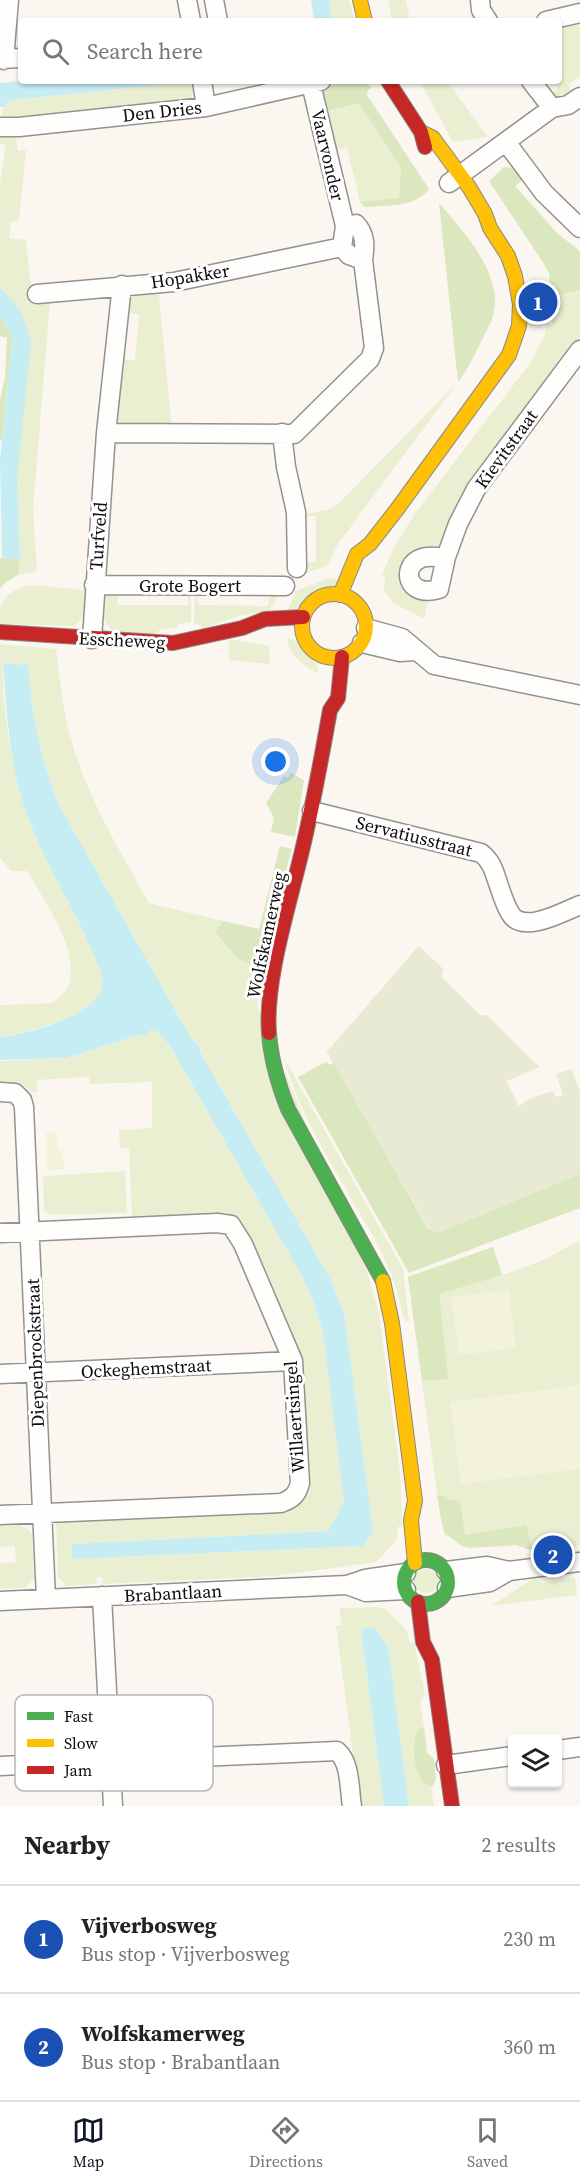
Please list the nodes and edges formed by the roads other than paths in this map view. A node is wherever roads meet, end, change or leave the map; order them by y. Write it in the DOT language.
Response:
graph roads {
  1 [pos="9,0"];
  2 [pos="187,0"];
  3 [pos="214,0"];
  4 [pos="360,0"];
  5 [pos="480,0"];
  6 [pos="580,13"];
  7 [pos="190,18"];
  8 [pos="217,18"];
  9 [pos="364,18"];
  10 [pos="486,18"];
  11 [pos="559,18"];
  12 [pos="8,59"];
  13 [pos="202,84"];
  14 [pos="307,84"];
  15 [pos="316,84"];
  16 [pos="390,84"];
  17 [pos="533,84"];
  18 [pos="580,97"];
  19 [pos="206,107"];
  20 [pos="552,108"];
  21 [pos="0,127"];
  22 [pos="506,142"];
  23 [pos="454,179"];
  24 [pos="345,226"];
  25 [pos="580,228"];
  26 [pos="342,247"];
  27 [pos="363,260"];
  28 [pos="122,285"];
  29 [pos="37,294"];
  30 [pos="580,350"];
  31 [pos="106,433"];
  32 [pos="282,433"];
  33 [pos="370,544"];
  34 [pos="446,557"];
  35 [pos="368,565"];
  36 [pos="297,568"];
  37 [pos="94,585"];
  38 [pos="285,586"];
  39 [pos="340,595"];
  40 [pos="303,617"];
  41 [pos="242,628"];
  42 [pos="0,632"];
  43 [pos="268,633"];
  44 [pos="364,635"];
  45 [pos="92,639"];
  46 [pos="342,657"];
  47 [pos="580,695"];
  48 [pos="324,697"];
  49 [pos="330,710"];
  50 [pos="312,811"];
  51 [pos="580,905"];
  52 [pos="0,1092"];
  53 [pos="30,1231"];
  54 [pos="0,1233"];
  55 [pos="293,1361"];
  56 [pos="36,1373"];
  57 [pos="0,1374"];
  58 [pos="415,1501"];
  59 [pos="42,1513"];
  60 [pos="0,1515"];
  61 [pos="425,1518"];
  62 [pos="580,1562"];
  63 [pos="439,1567"];
  64 [pos="411,1582"];
  65 [pos="102,1596"];
  66 [pos="46,1599"];
  67 [pos="0,1601"];
  68 [pos="436,1633"];
  69 [pos="432,1660"];
  70 [pos="107,1695"];
  71 [pos="580,1747"];
  72 [pos="562,1749"];
  73 [pos="213,1756"];
  74 [pos="508,1757"];
  75 [pos="15,1765"];
  76 [pos="446,1765"];
  77 [pos="0,1766"];
  78 [pos="112,1791"];
  79 [pos="113,1806"];
  80 [pos="352,1806"];
  81 [pos="452,1806"];
  1 -- 12 [label="street"];
  2 -- 7 [label="street"];
  3 -- 8 [label="street"];
  4 -- 9 [label="main road"];
  5 -- 10 [label="street"];
  6 -- 11 [label="street"];
  13 -- 19 [label="street"];
  14 -- 19 [label="street, Den Dries"];
  15 -- 24 [label="street, Vaarvonder"];
  16 -- 23 [label="main road"];
  17 -- 20 [label="street"];
  18 -- 20 [label="street"];
  19 -- 21 [label="street, Den Dries"];
  20 -- 22 [label="street"];
  22 -- 23 [label="street"];
  22 -- 25 [label="street"];
  23 -- 33 [label="main road"];
  24 -- 26 [label="street, Vaarvonder"];
  24 -- 27 [label="street, Vaarvonder"];
  26 -- 27 [label="street"];
  26 -- 28 [label="street, Hopakker"];
  27 -- 32 [label="street, Vaarvonder"];
  28 -- 29 [label="street, Hopakker"];
  28 -- 31 [label="street, Turfveld"];
  30 -- 34 [label="street, Kievitstraat"];
  31 -- 32 [label="street, Vaarvonder"];
  31 -- 37 [label="street, Turfveld"];
  32 -- 36 [label="street"];
  33 -- 35 [label="main road"];
  33 -- 39 [label="main road"];
  37 -- 38 [label="street, Grote Bogert"];
  37 -- 45 [label="street, Turfveld"];
  39 -- 40 [label="main road"];
  39 -- 44 [label="main road"];
  40 -- 41 [label="main road, Esscheweg"];
  40 -- 46 [label="main road"];
  41 -- 43 [label="main road, Esscheweg"];
  41 -- 45 [label="main road, Esscheweg"];
  42 -- 45 [label="main road, Esscheweg"];
  44 -- 46 [label="main road"];
  44 -- 47 [label="street"];
  46 -- 49 [label="main road, Wolfskamerweg"];
  48 -- 49 [label="main road"];
  49 -- 50 [label="main road, Wolfskamerweg"];
  50 -- 51 [label="street, Servatiusstraat"];
  50 -- 58 [label="main road, Wolfskamerweg"];
  52 -- 53 [label="street, Diepenbrockstraat"];
  53 -- 54 [label="street"];
  53 -- 55 [label="street, Willaertsingel"];
  53 -- 56 [label="street, Diepenbrockstraat"];
  55 -- 56 [label="street, Ockeghemstraat"];
  55 -- 59 [label="street, Willaertsingel"];
  56 -- 57 [label="street, Ockeghemstraat"];
  56 -- 59 [label="street, Diepenbrockstraat"];
  58 -- 61 [label="main road, Wolfskamerweg"];
  58 -- 64 [label="main road, Wolfskamerweg"];
  59 -- 60 [label="street"];
  59 -- 66 [label="street, Diepenbrockstraat"];
  62 -- 63 [label="street"];
  63 -- 64 [label="main road"];
  63 -- 64 [label="main road"];
  64 -- 65 [label="street, Brabantlaan"];
  64 -- 69 [label="main road, Wolfskamerweg"];
  65 -- 66 [label="street, Brabantlaan"];
  65 -- 70 [label="street"];
  66 -- 67 [label="street, Brabantlaan"];
  68 -- 69 [label="main road, Wolfskamerweg"];
  69 -- 76 [label="main road, Wolfskamerweg"];
  71 -- 72 [label="street"];
  73 -- 80 [label="street"];
  74 -- 76 [label="street"];
  75 -- 77 [label="street"];
  76 -- 81 [label="main road, Wolfskamerweg"];
  78 -- 79 [label="street"];
}
